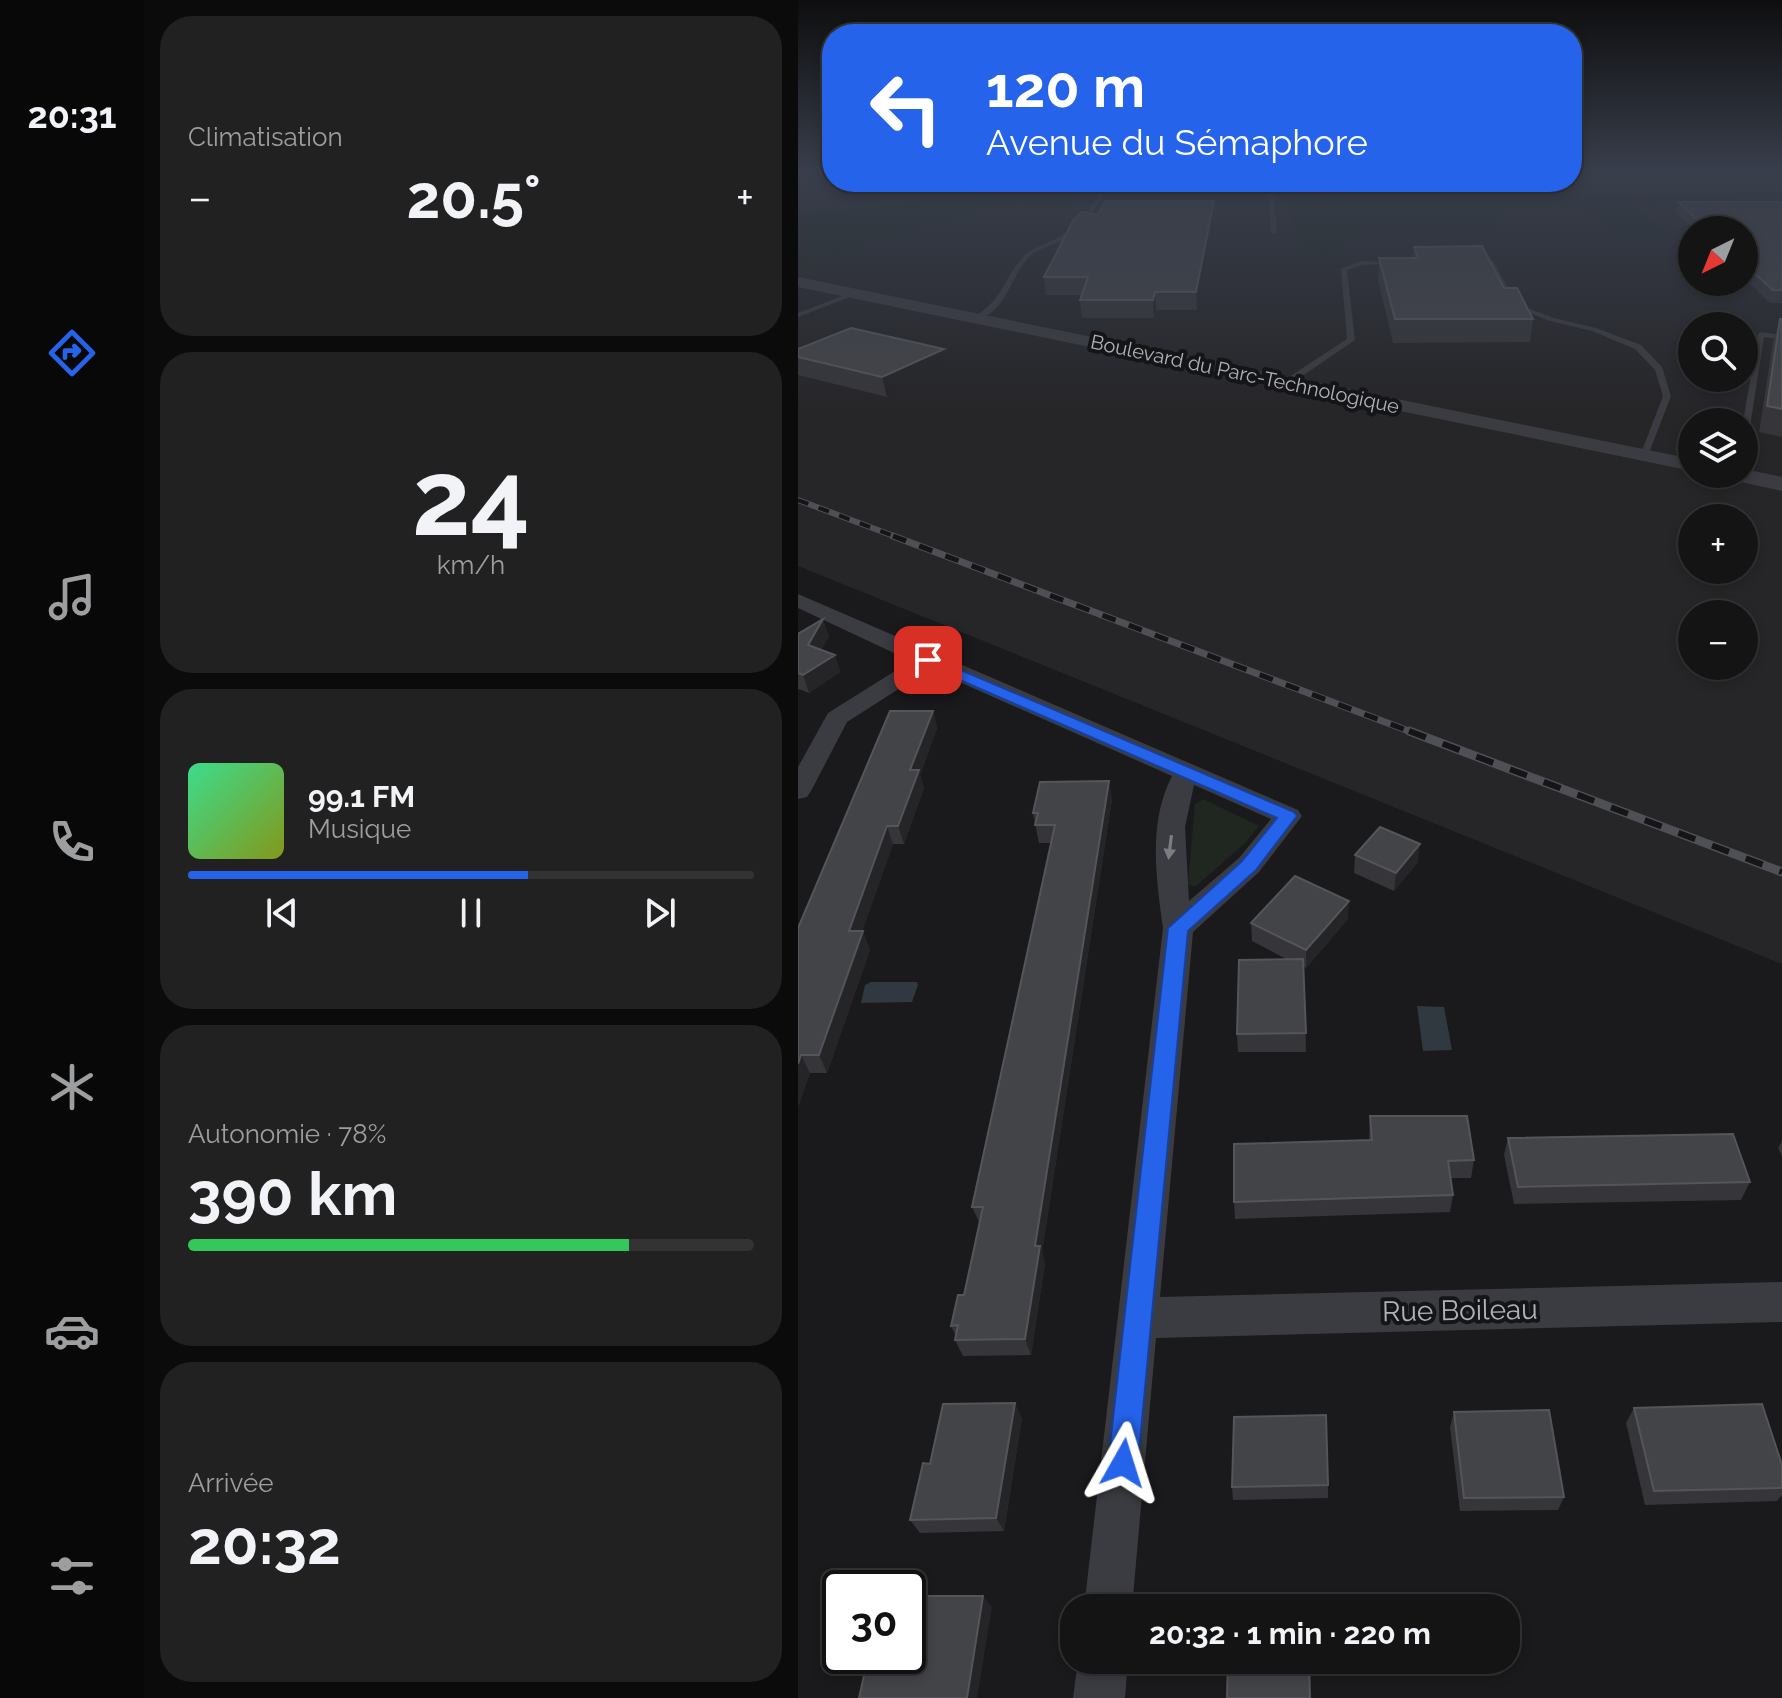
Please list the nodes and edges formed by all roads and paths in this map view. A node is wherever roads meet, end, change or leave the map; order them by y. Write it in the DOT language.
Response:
graph roads {
  1 [pos="1038,249"];
  2 [pos="1404,263"];
  3 [pos="1462,263"];
  4 [pos="798,282"];
  5 [pos="853,294"];
  6 [pos="800,313"];
  7 [pos="975,319"];
  8 [pos="1782,337"];
  9 [pos="1286,383"];
  10 [pos="1749,408"];
  11 [pos="1644,456"];
  12 [pos="1678,462"];
  13 [pos="1758,479"];
  14 [pos="1782,484"];
  15 [pos="798,600"];
  16 [pos="928,660"];
  17 [pos="1187,772"];
  18 [pos="798,791"];
  19 [pos="1178,928"];
  20 [pos="1782,1302"];
  21 [pos="1138,1318"];
  22 [pos="1109,1594"];
  23 [pos="1102,1674"];
  24 [pos="1099,1698"];
  1 -- 7 [label="lane"];
  2 -- 9 [label="lane"];
  3 -- 11 [label="lane"];
  4 -- 5 [label="street, Boulevard du Parc-Technologique"];
  5 -- 6 [label="lane"];
  5 -- 7 [label="street, Boulevard du Parc-Technologique"];
  7 -- 9 [label="street, Boulevard du Parc-Technologique"];
  8 -- 10 [label="lane"];
  9 -- 11 [label="street, Boulevard du Parc-Technologique"];
  11 -- 12 [label="street, Boulevard du Parc-Technologique"];
  13 -- 14 [label="street"];
  15 -- 16 [label="street"];
  16 -- 17 [label="street"];
  16 -- 18 [label="street"];
  17 -- 19 [label="street, one-way"];
  17 -- 19 [label="street"];
  19 -- 21 [label="street"];
  20 -- 21 [label="street, Rue Boileau"];
  21 -- 22 [label="street"];
  23 -- 24 [label="street"];
}
